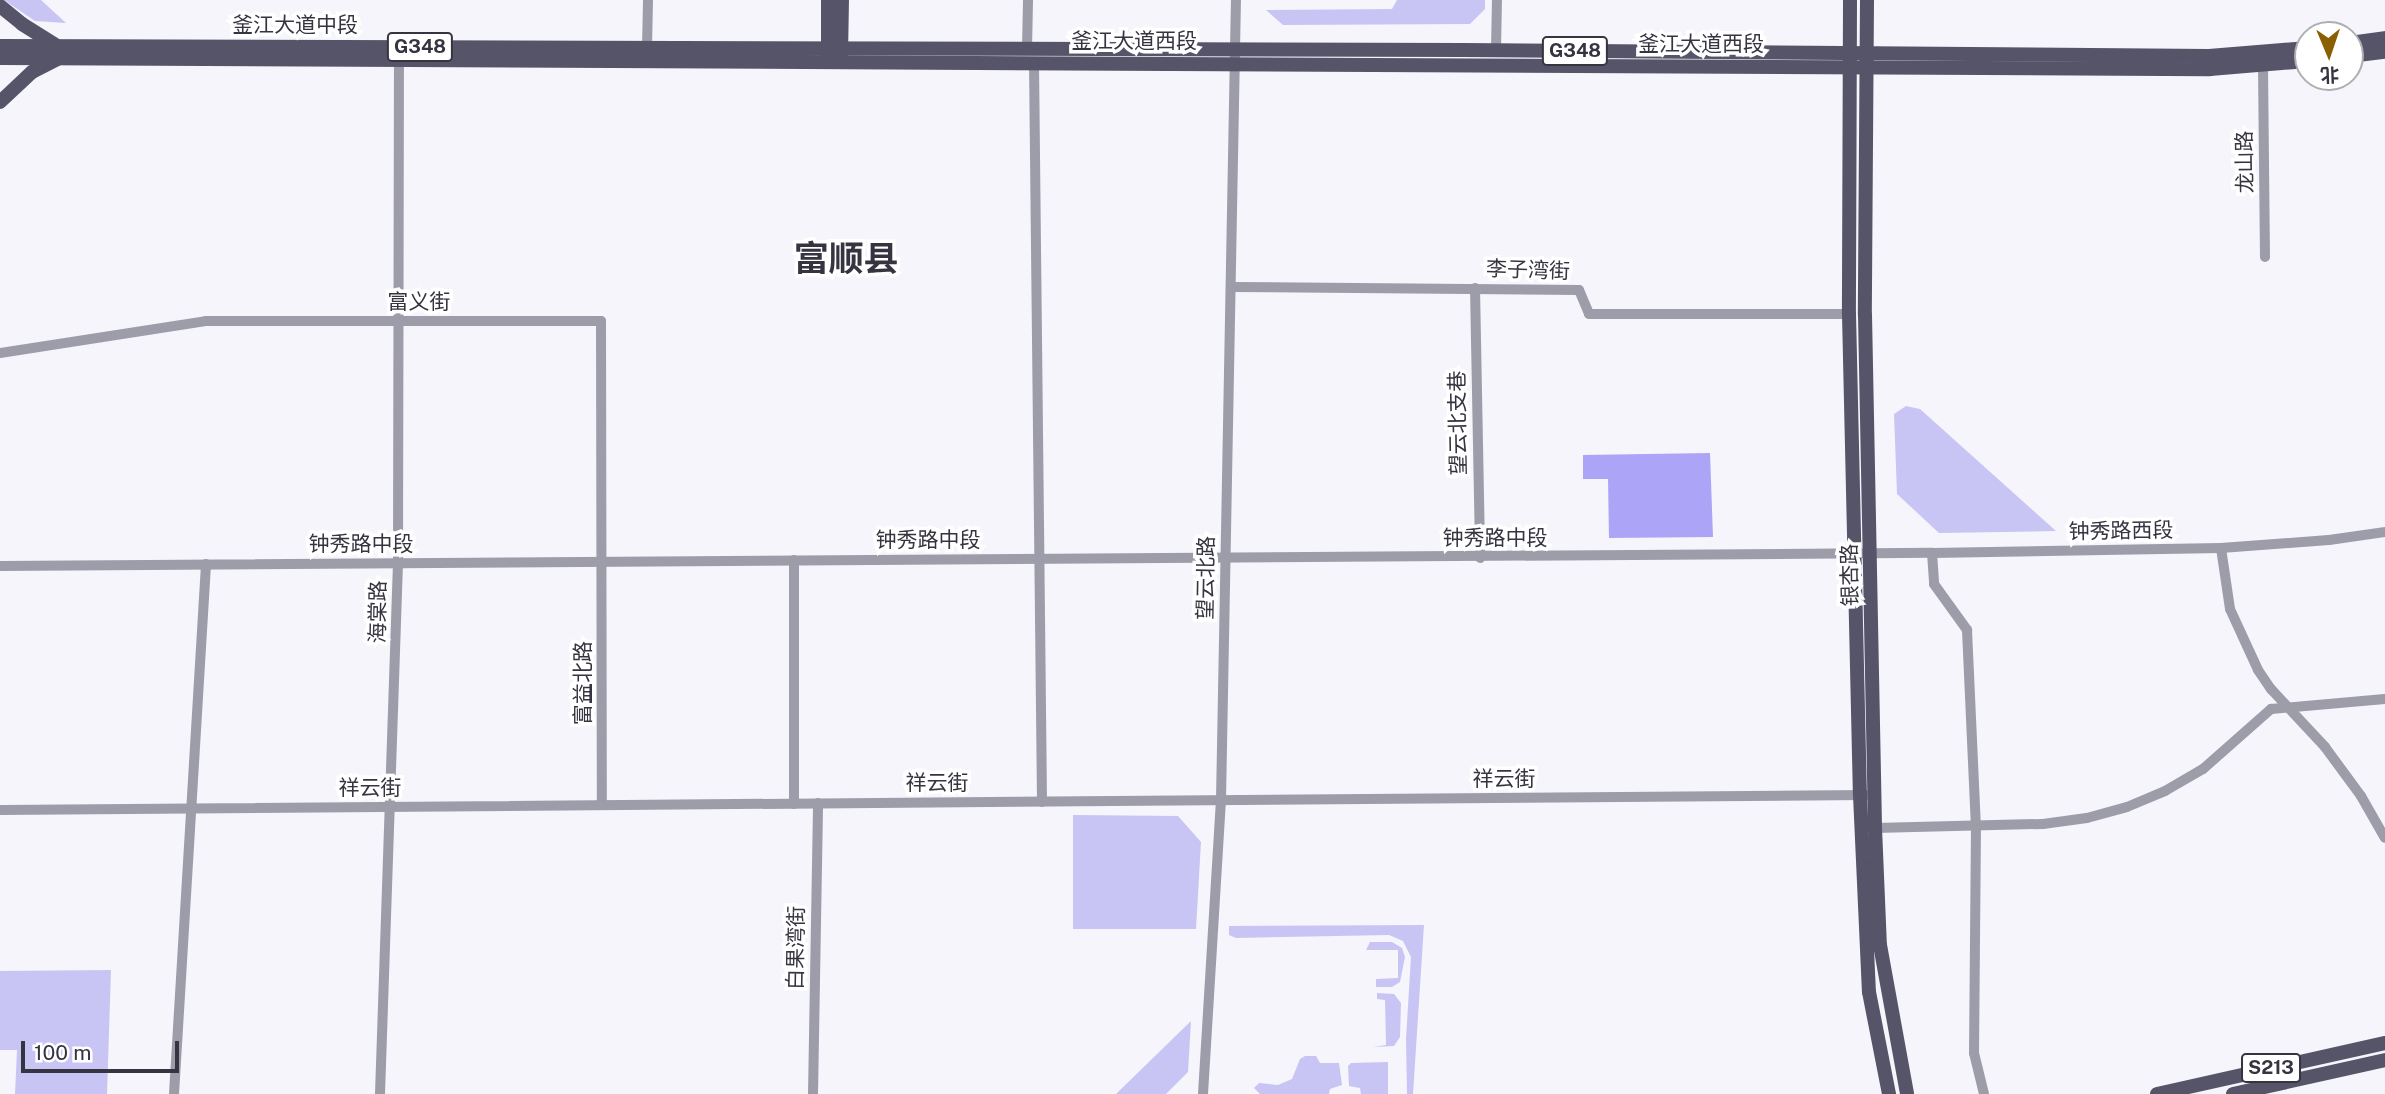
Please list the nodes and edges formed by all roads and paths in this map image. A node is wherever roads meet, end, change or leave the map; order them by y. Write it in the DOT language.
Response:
graph roads {
  1 [pos="648,0"];
  2 [pos="828,0"];
  3 [pos="842,0"];
  4 [pos="1027,0"];
  5 [pos="1236,0"];
  6 [pos="1497,0"];
  7 [pos="1850,0"];
  8 [pos="1867,0"];
  9 [pos="0,6"];
  10 [pos="2385,38"];
  11 [pos="2364,41"];
  12 [pos="0,46"];
  13 [pos="647,48"];
  14 [pos="2294,49"];
  15 [pos="1496,50"];
  16 [pos="58,52"];
  17 [pos="2385,52"];
  18 [pos="399,53"];
  19 [pos="2364,54"];
  20 [pos="834,55"];
  21 [pos="1031,55"];
  22 [pos="1236,56"];
  23 [pos="0,58"];
  24 [pos="1850,60"];
  25 [pos="1867,60"];
  26 [pos="2294,63"];
  27 [pos="2263,67"];
  28 [pos="0,102"];
  29 [pos="2265,257"];
  30 [pos="1231,287"];
  31 [pos="1475,288"];
  32 [pos="1849,314"];
  33 [pos="398,321"];
  34 [pos="0,353"];
  35 [pos="2385,532"];
  36 [pos="2221,548"];
  37 [pos="1863,553"];
  38 [pos="1933,553"];
  39 [pos="1226,557"];
  40 [pos="1039,558"];
  41 [pos="1480,558"];
  42 [pos="794,560"];
  43 [pos="603,561"];
  44 [pos="398,563"];
  45 [pos="206,564"];
  46 [pos="0,566"];
  47 [pos="2385,698"];
  48 [pos="2286,706"];
  49 [pos="1860,796"];
  50 [pos="1875,796"];
  51 [pos="1221,800"];
  52 [pos="1042,802"];
  53 [pos="818,803"];
  54 [pos="794,804"];
  55 [pos="602,805"];
  56 [pos="392,807"];
  57 [pos="191,808"];
  58 [pos="0,810"];
  59 [pos="1976,825"];
  60 [pos="1875,828"];
  61 [pos="2385,838"];
  62 [pos="2385,1043"];
  63 [pos="2385,1060"];
  64 [pos="2274,1089"];
  65 [pos="1888,1092"];
  66 [pos="174,1094"];
  67 [pos="380,1094"];
  68 [pos="813,1094"];
  69 [pos="1202,1094"];
  70 [pos="1907,1094"];
  71 [pos="1984,1094"];
  72 [pos="2157,1094"];
  73 [pos="2233,1094"];
  1 -- 13 [label="street"];
  2 -- 20 [label="main road"];
  3 -- 20 [label="main road"];
  4 -- 21 [label="street"];
  5 -- 22 [label="street, 望云北路"];
  6 -- 15 [label="street"];
  7 -- 24 [label="main road, 银杏路"];
  8 -- 25 [label="main road, 银杏路"];
  9 -- 16 [label="main road"];
  10 -- 11 [label="main road"];
  12 -- 16 [label="main road, 釜江大道中段 / G348"];
  13 -- 18 [label="main road, 釜江大道中段 / G348"];
  13 -- 20 [label="main road, 釜江大道中段 / G348"];
  14 -- 25 [label="main road, 釜江大道西段 / G348"];
  15 -- 22 [label="main road, 釜江大道西段 / G348"];
  15 -- 24 [label="main road, 釜江大道西段 / G348"];
  16 -- 18 [label="main road, 釜江大道中段 / G348"];
  16 -- 23 [label="main road, 釜江大道中段 / G348"];
  16 -- 28 [label="main road"];
  17 -- 19 [label="main road"];
  18 -- 20 [label="main road, 釜江大道中段 / G348"];
  18 -- 33 [label="street, 海棠路"];
  20 -- 21 [label="main road, 釜江大道西段 / G348"];
  21 -- 22 [label="main road, 釜江大道西段 / G348"];
  21 -- 40 [label="street"];
  22 -- 24 [label="main road, 釜江大道西段 / G348"];
  22 -- 30 [label="street, 望云北路"];
  24 -- 25 [label="main road, 釜江大道西段 / G348"];
  24 -- 32 [label="main road, 银杏路"];
  25 -- 27 [label="main road, 釜江大道西段 / G348"];
  25 -- 37 [label="main road, 银杏路"];
  26 -- 27 [label="main road, 釜江大道西段 / G348"];
  27 -- 29 [label="street, 龙山路"];
  30 -- 31 [label="street, 李子湾街"];
  30 -- 39 [label="street, 望云北路"];
  31 -- 32 [label="street, 李子湾街"];
  31 -- 41 [label="street, 望云北支巷"];
  32 -- 37 [label="main road, 银杏路"];
  33 -- 34 [label="street, 富义街"];
  33 -- 43 [label="street, 富义街"];
  33 -- 44 [label="street, 海棠路"];
  35 -- 36 [label="street, 钟秀路西段"];
  36 -- 38 [label="street, 钟秀路西段"];
  36 -- 48 [label="street"];
  37 -- 38 [label="street, 钟秀路西段"];
  37 -- 41 [label="street, 钟秀路中段"];
  37 -- 49 [label="main road, 银杏路"];
  37 -- 50 [label="main road, 银杏路"];
  38 -- 59 [label="street"];
  39 -- 40 [label="street, 钟秀路中段"];
  39 -- 41 [label="street, 钟秀路中段"];
  39 -- 51 [label="street, 望云北路"];
  40 -- 42 [label="street, 钟秀路中段"];
  40 -- 52 [label="street"];
  42 -- 43 [label="street, 钟秀路中段"];
  42 -- 54 [label="street"];
  43 -- 44 [label="street, 钟秀路中段"];
  43 -- 55 [label="street, 富益北路"];
  44 -- 45 [label="street, 钟秀路中段"];
  44 -- 56 [label="street, 海棠路"];
  45 -- 46 [label="street, 钟秀路中段"];
  45 -- 57 [label="street"];
  47 -- 48 [label="street"];
  48 -- 59 [label="street"];
  48 -- 61 [label="street"];
  49 -- 50 [label="street, 祥云街"];
  49 -- 51 [label="street, 祥云街"];
  49 -- 65 [label="main road, 银杏路"];
  50 -- 60 [label="main road, 银杏路"];
  51 -- 52 [label="street, 祥云街"];
  51 -- 69 [label="street, 望云北路"];
  52 -- 53 [label="street, 祥云街"];
  53 -- 54 [label="street, 祥云街"];
  53 -- 68 [label="street, 白果湾街"];
  54 -- 55 [label="street, 祥云街"];
  55 -- 56 [label="street, 祥云街"];
  56 -- 57 [label="street, 祥云街"];
  56 -- 67 [label="street, 海棠路"];
  57 -- 58 [label="street, 祥云街"];
  57 -- 66 [label="street"];
  59 -- 60 [label="street"];
  59 -- 71 [label="street"];
  60 -- 70 [label="main road, 银杏路"];
  62 -- 72 [label="main road, S213"];
  63 -- 64 [label="main road, S213"];
  64 -- 73 [label="main road, S213"];
}
